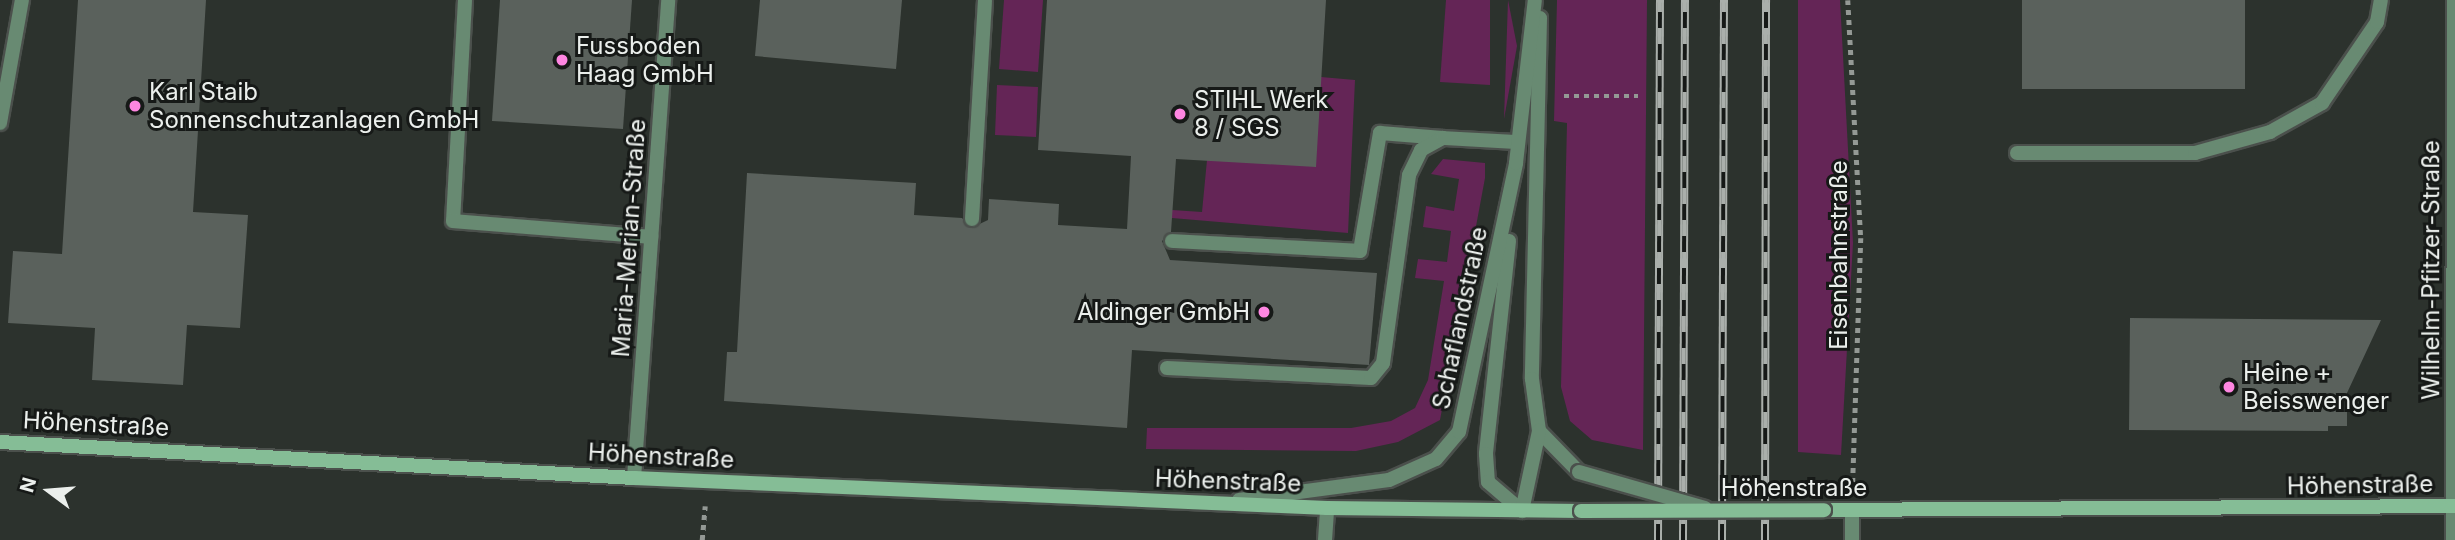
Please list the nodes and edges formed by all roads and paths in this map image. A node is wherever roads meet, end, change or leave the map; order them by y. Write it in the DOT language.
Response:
graph roads {
  1 [pos="22,0"];
  2 [pos="465,0"];
  3 [pos="668,0"];
  4 [pos="985,0"];
  5 [pos="1537,0"];
  6 [pos="1848,0"];
  7 [pos="2381,0"];
  8 [pos="2454,0"];
  9 [pos="1542,96"];
  10 [pos="1638,96"];
  11 [pos="0,123"];
  12 [pos="1443,138"];
  13 [pos="1518,142"];
  14 [pos="2017,153"];
  15 [pos="1516,163"];
  16 [pos="972,219"];
  17 [pos="651,237"];
  18 [pos="1172,241"];
  19 [pos="1167,368"];
  20 [pos="1539,431"];
  21 [pos="0,442"];
  22 [pos="634,478"];
  23 [pos="1215,503"];
  24 [pos="2454,506"];
  25 [pos="1326,509"];
  26 [pos="1522,510"];
  27 [pos="1713,511"];
  28 [pos="1852,511"];
  29 [pos="1325,540"];
  30 [pos="1852,540"];
  31 [pos="2453,540"];
  1 -- 11 [label="street"];
  2 -- 17 [label="street"];
  3 -- 17 [label="street, Maria-Merian-Straße"];
  4 -- 16 [label="street"];
  5 -- 9 [label="street, Schaflandstraße"];
  5 -- 13 [label="street, Schaflandstraße"];
  6 -- 28 [label="path, Eisenbahnstraße"];
  7 -- 14 [label="street"];
  8 -- 24 [label="street, Wilhelm-Pfitzer-Straße"];
  9 -- 10 [label="path"];
  9 -- 20 [label="street, Schaflandstraße"];
  12 -- 13 [label="street"];
  12 -- 18 [label="street"];
  12 -- 19 [label="street"];
  13 -- 15 [label="street, Schaflandstraße"];
  15 -- 23 [label="street, Schaflandstraße"];
  15 -- 26 [label="street, Schaflandstraße"];
  17 -- 22 [label="street, Maria-Merian-Straße"];
  20 -- 26 [label="street, Schaflandstraße"];
  20 -- 27 [label="street, bridge"];
  21 -- 22 [label="main road, Höhenstraße"];
  22 -- 23 [label="main road, Höhenstraße"];
  23 -- 25 [label="main road, Höhenstraße"];
  24 -- 28 [label="main road, Höhenstraße"];
  24 -- 31 [label="street, Wilhelm-Pfitzer-Straße"];
  25 -- 26 [label="main road, Höhenstraße"];
  25 -- 29 [label="street"];
  26 -- 27 [label="main road, Höhenstraße, bridge"];
  27 -- 28 [label="main road, Höhenstraße, bridge"];
  28 -- 30 [label="street"];
}
